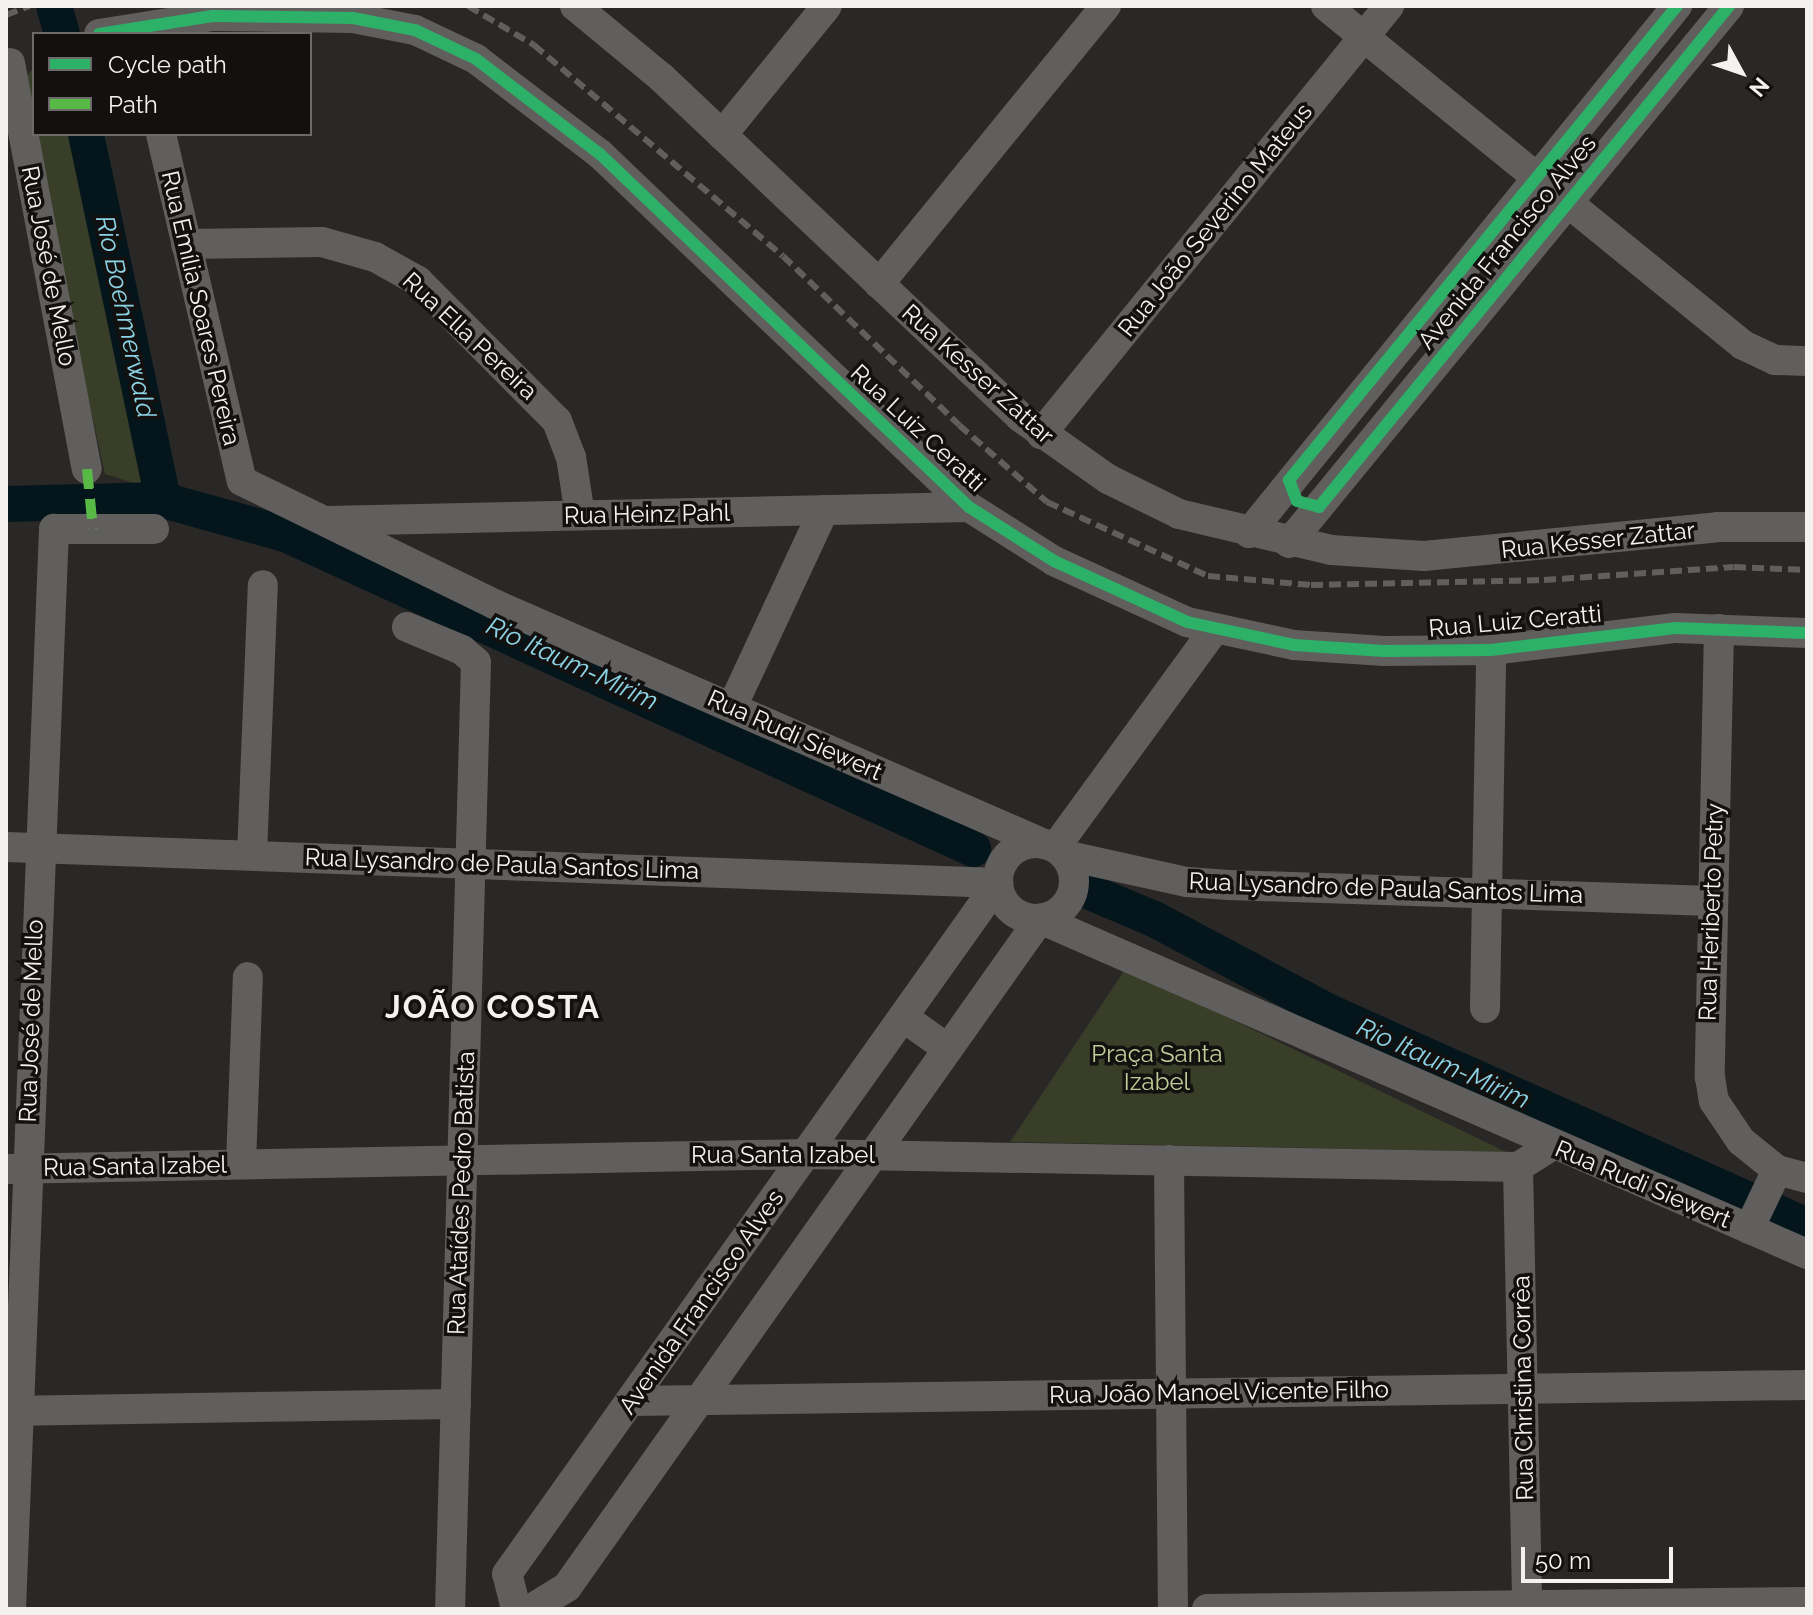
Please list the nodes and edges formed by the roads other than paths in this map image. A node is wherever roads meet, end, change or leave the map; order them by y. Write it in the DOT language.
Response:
graph roads {
  1 [pos="575,6"];
  2 [pos="827,6"];
  3 [pos="1106,6"];
  4 [pos="1326,6"];
  5 [pos="1389,6"];
  6 [pos="1677,6"];
  7 [pos="1729,6"];
  8 [pos="136,30"];
  9 [pos="1364,37"];
  10 [pos="17,60"];
  11 [pos="722,135"];
  12 [pos="161,136"];
  13 [pos="1537,177"];
  14 [pos="1568,202"];
  15 [pos="186,244"];
  16 [pos="879,284"];
  17 [pos="1807,361"];
  18 [pos="1041,434"];
  19 [pos="87,469"];
  20 [pos="1289,480"];
  21 [pos="242,481"];
  22 [pos="969,507"];
  23 [pos="1319,507"];
  24 [pos="824,510"];
  25 [pos="580,515"];
  26 [pos="325,521"];
  27 [pos="1807,527"];
  28 [pos="154,529"];
  29 [pos="1249,533"];
  30 [pos="1289,543"];
  31 [pos="263,585"];
  32 [pos="407,627"];
  33 [pos="1719,629"];
  34 [pos="1213,631"];
  35 [pos="1807,633"];
  36 [pos="1491,650"];
  37 [pos="732,707"];
  38 [pos="6,847"];
  39 [pos="38,848"];
  40 [pos="1055,849"];
  41 [pos="252,855"];
  42 [pos="470,862"];
  43 [pos="998,883"];
  44 [pos="1487,893"];
  45 [pos="1711,901"];
  46 [pos="1040,919"];
  47 [pos="248,977"];
  48 [pos="1485,1008"];
  49 [pos="903,1017"];
  50 [pos="948,1049"];
  51 [pos="1553,1145"];
  52 [pos="806,1154"];
  53 [pos="873,1154"];
  54 [pos="462,1159"];
  55 [pos="1169,1160"];
  56 [pos="241,1164"];
  57 [pos="1518,1167"];
  58 [pos="16,1169"];
  59 [pos="1777,1170"];
  60 [pos="1807,1178"];
  61 [pos="1749,1229"];
  62 [pos="1807,1254"];
  63 [pos="1807,1385"];
  64 [pos="1523,1388"];
  65 [pos="1171,1393"];
  66 [pos="699,1399"];
  67 [pos="631,1401"];
  68 [pos="456,1404"];
  69 [pos="12,1411"];
  70 [pos="1807,1602"];
  71 [pos="1527,1607"];
  72 [pos="11,1609"];
  73 [pos="450,1609"];
  74 [pos="516,1609"];
  75 [pos="531,1609"];
  76 [pos="1173,1609"];
  77 [pos="1207,1609"];
  1 -- 11 [label="street, Rua Kesser Zattar"];
  2 -- 11 [label="street"];
  3 -- 16 [label="street"];
  4 -- 9 [label="street"];
  5 -- 9 [label="street, Rua João Severino Mateus"];
  6 -- 13 [label="street, Avenida Francisco Alves"];
  7 -- 14 [label="street, Avenida Francisco Alves"];
  8 -- 22 [label="street, Rua Luiz Ceratti"];
  9 -- 13 [label="street"];
  9 -- 18 [label="street, Rua João Severino Mateus"];
  10 -- 19 [label="street, Rua José de Mello"];
  11 -- 16 [label="street, Rua Kesser Zattar"];
  12 -- 15 [label="street, Rua Emília Soares Pereira"];
  13 -- 14 [label="street"];
  13 -- 20 [label="street, Avenida Francisco Alves"];
  14 -- 17 [label="street"];
  14 -- 23 [label="street, Avenida Francisco Alves"];
  15 -- 21 [label="street, Rua Emília Soares Pereira"];
  15 -- 25 [label="street, Rua Ella Pereira"];
  16 -- 18 [label="street, Rua Kesser Zattar"];
  18 -- 29 [label="street, Rua Kesser Zattar"];
  20 -- 23 [label="street"];
  20 -- 29 [label="street, Avenida Francisco Alves"];
  21 -- 26 [label="street, Rua Rudi Siewert"];
  22 -- 24 [label="street, Rua Heinz Pahl"];
  22 -- 34 [label="street, Rua Luiz Ceratti"];
  23 -- 30 [label="street, Avenida Francisco Alves"];
  24 -- 25 [label="street, Rua Heinz Pahl"];
  24 -- 37 [label="street"];
  25 -- 26 [label="street, Rua Heinz Pahl"];
  26 -- 37 [label="street, Rua Rudi Siewert"];
  27 -- 30 [label="street, Rua Kesser Zattar"];
  28 -- 39 [label="street, Rua José de Mello"];
  29 -- 30 [label="street, Rua Kesser Zattar"];
  31 -- 41 [label="street"];
  32 -- 42 [label="street, Rua Ataídes Pedro Batista"];
  33 -- 35 [label="street, Rua Luiz Ceratti"];
  33 -- 36 [label="street, Rua Luiz Ceratti"];
  33 -- 45 [label="street, Rua Heriberto Petry"];
  34 -- 36 [label="street, Rua Luiz Ceratti"];
  34 -- 40 [label="street"];
  36 -- 44 [label="street"];
  37 -- 40 [label="street, Rua Rudi Siewert"];
  38 -- 39 [label="street, Rua Lysandro de Paula Santos Lima"];
  39 -- 41 [label="street, Rua Lysandro de Paula Santos Lima"];
  39 -- 58 [label="street, Rua José de Mello"];
  40 -- 43 [label="street"];
  40 -- 44 [label="street, Rua Lysandro de Paula Santos Lima"];
  40 -- 46 [label="street"];
  41 -- 42 [label="street, Rua Lysandro de Paula Santos Lima"];
  42 -- 43 [label="street, Rua Lysandro de Paula Santos Lima"];
  42 -- 54 [label="street, Rua Ataídes Pedro Batista"];
  43 -- 46 [label="street"];
  43 -- 49 [label="street, Avenida Francisco Alves"];
  44 -- 45 [label="street, Rua Lysandro de Paula Santos Lima"];
  44 -- 48 [label="street"];
  45 -- 59 [label="street, Rua Heriberto Petry"];
  46 -- 50 [label="street"];
  46 -- 51 [label="street, Rua Rudi Siewert"];
  47 -- 56 [label="street"];
  49 -- 50 [label="street"];
  49 -- 52 [label="street, Avenida Francisco Alves"];
  50 -- 53 [label="street"];
  51 -- 57 [label="street"];
  51 -- 61 [label="street, Rua Rudi Siewert"];
  52 -- 53 [label="street, Rua Santa Izabel"];
  52 -- 54 [label="street, Rua Santa Izabel"];
  52 -- 67 [label="street, Avenida Francisco Alves"];
  53 -- 55 [label="street, Rua Santa Izabel"];
  53 -- 66 [label="street"];
  54 -- 56 [label="street, Rua Santa Izabel"];
  54 -- 68 [label="street, Rua Ataídes Pedro Batista"];
  55 -- 57 [label="street, Rua Santa Izabel"];
  55 -- 65 [label="street"];
  56 -- 58 [label="street, Rua Santa Izabel"];
  57 -- 64 [label="street, Rua Christina Corrêa"];
  58 -- 69 [label="street, Rua José de Mello"];
  59 -- 60 [label="street"];
  59 -- 61 [label="street"];
  61 -- 62 [label="street, Rua Rudi Siewert"];
  63 -- 64 [label="street, Rua João Manoel Vicente Filho"];
  64 -- 65 [label="street, Rua João Manoel Vicente Filho"];
  64 -- 71 [label="street, Rua Christina Corrêa"];
  65 -- 66 [label="street, Rua João Manoel Vicente Filho"];
  65 -- 76 [label="street"];
  66 -- 67 [label="street, Rua João Manoel Vicente Filho"];
  66 -- 75 [label="street"];
  67 -- 74 [label="street, Avenida Francisco Alves"];
  68 -- 69 [label="street"];
  68 -- 73 [label="street, Rua Ataídes Pedro Batista"];
  69 -- 72 [label="street, Rua José de Mello"];
  70 -- 71 [label="street"];
  71 -- 77 [label="street"];
}
